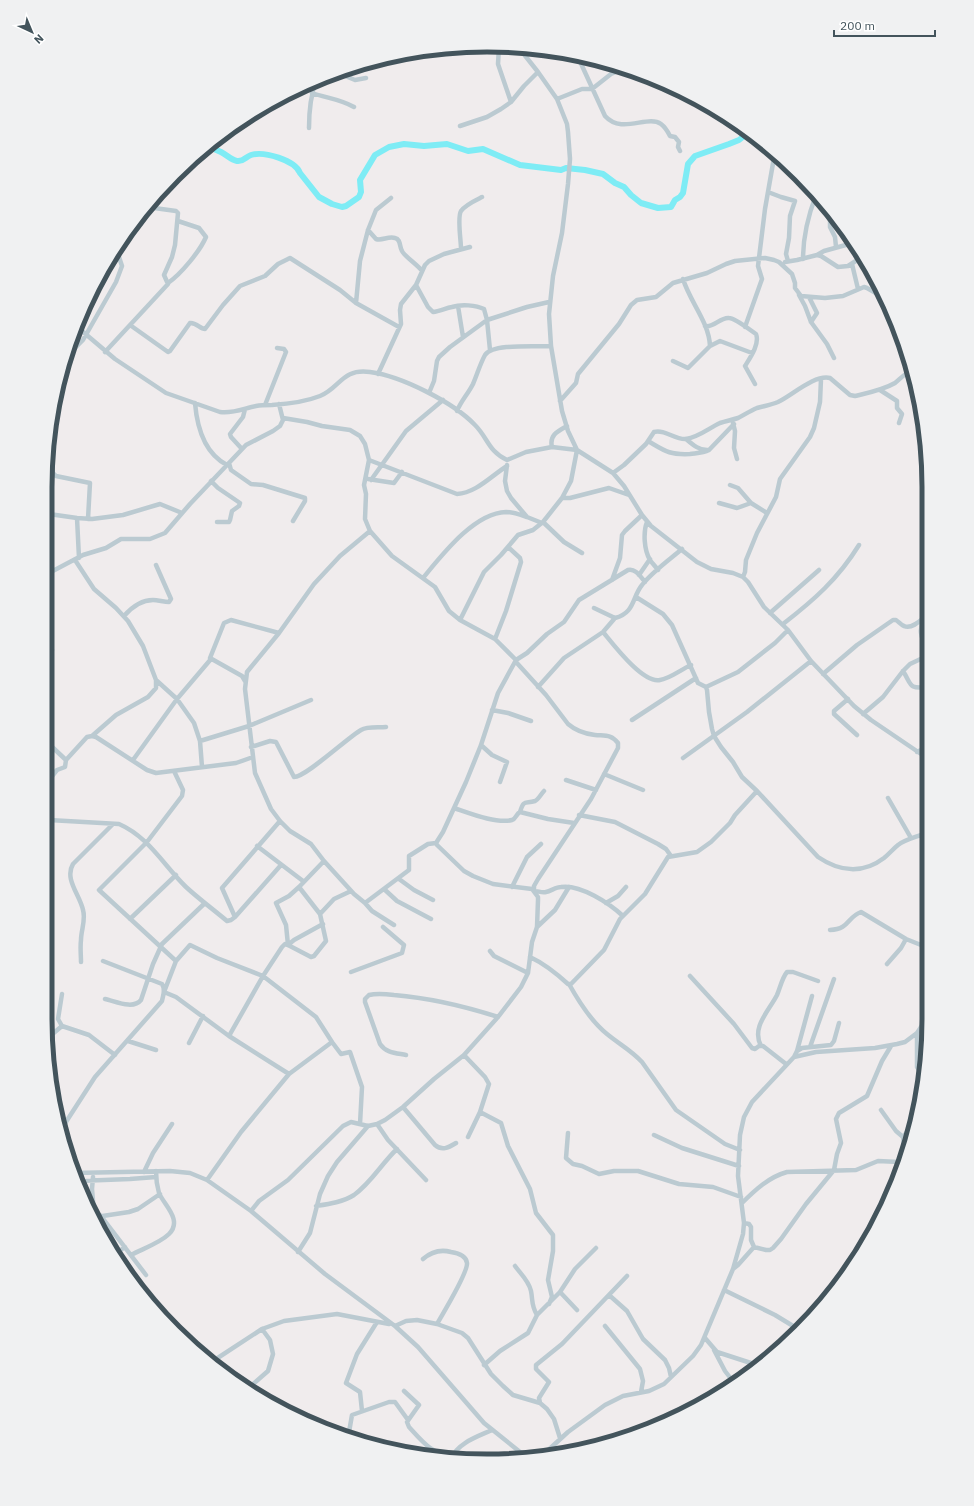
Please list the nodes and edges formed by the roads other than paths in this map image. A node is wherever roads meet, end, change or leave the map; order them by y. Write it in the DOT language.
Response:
graph roads {
  1 [pos="499,52"];
  2 [pos="524,54"];
  3 [pos="580,62"];
  4 [pos="538,72"];
  5 [pos="616,72"];
  6 [pos="345,76"];
  7 [pos="366,78"];
  8 [pos="314,88"];
  9 [pos="592,89"];
  10 [pos="312,93"];
  11 [pos="557,99"];
  12 [pos="511,102"];
  13 [pos="354,107"];
  14 [pos="460,126"];
  15 [pos="309,128"];
  16 [pos="680,151"];
  17 [pos="774,160"];
  18 [pos="768,192"];
  19 [pos="482,197"];
  20 [pos="391,198"];
  21 [pos="814,200"];
  22 [pos="154,208"];
  23 [pos="830,220"];
  24 [pos="178,221"];
  25 [pos="368,230"];
  26 [pos="848,244"];
  27 [pos="470,247"];
  28 [pos="836,247"];
  29 [pos="461,249"];
  30 [pos="817,255"];
  31 [pos="118,256"];
  32 [pos="759,259"];
  33 [pos="804,259"];
  34 [pos="858,260"];
  35 [pos="788,261"];
  36 [pos="779,262"];
  37 [pos="852,264"];
  38 [pos="422,271"];
  39 [pos="683,279"];
  40 [pos="168,283"];
  41 [pos="416,285"];
  42 [pos="858,289"];
  43 [pos="876,293"];
  44 [pos="799,295"];
  45 [pos="809,297"];
  46 [pos="549,302"];
  47 [pos="356,303"];
  48 [pos="458,306"];
  49 [pos="487,320"];
  50 [pos="811,322"];
  51 [pos="130,325"];
  52 [pos="705,326"];
  53 [pos="400,327"];
  54 [pos="745,327"];
  55 [pos="81,331"];
  56 [pos="86,334"];
  57 [pos="463,337"];
  58 [pos="551,346"];
  59 [pos="710,346"];
  60 [pos="277,348"];
  61 [pos="74,349"];
  62 [pos="490,350"];
  63 [pos="105,352"];
  64 [pos="752,353"];
  65 [pos="834,358"];
  66 [pos="673,361"];
  67 [pos="907,373"];
  68 [pos="378,374"];
  69 [pos="821,379"];
  70 [pos="755,384"];
  71 [pos="880,390"];
  72 [pos="429,393"];
  73 [pos="442,400"];
  74 [pos="560,401"];
  75 [pos="195,403"];
  76 [pos="279,404"];
  77 [pos="265,405"];
  78 [pos="245,409"];
  79 [pos="457,411"];
  80 [pos="283,418"];
  81 [pos="733,422"];
  82 [pos="899,423"];
  83 [pos="567,426"];
  84 [pos="686,439"];
  85 [pos="648,441"];
  86 [pos="552,447"];
  87 [pos="242,449"];
  88 [pos="577,450"];
  89 [pos="709,450"];
  90 [pos="736,459"];
  91 [pos="369,460"];
  92 [pos="507,460"];
  93 [pos="228,464"];
  94 [pos="382,465"];
  95 [pos="507,466"];
  96 [pos="53,472"];
  97 [pos="402,472"];
  98 [pos="612,473"];
  99 [pos="365,478"];
  100 [pos="371,480"];
  101 [pos="211,481"];
  102 [pos="730,485"];
  103 [pos="629,494"];
  104 [pos="562,498"];
  105 [pos="719,503"];
  106 [pos="751,503"];
  107 [pos="182,513"];
  108 [pos="767,513"];
  109 [pos="52,514"];
  110 [pos="642,515"];
  111 [pos="527,517"];
  112 [pos="77,518"];
  113 [pos="88,519"];
  114 [pos="217,522"];
  115 [pos="293,522"];
  116 [pos="542,522"];
  117 [pos="647,522"];
  118 [pos="370,531"];
  119 [pos="859,545"];
  120 [pos="508,547"];
  121 [pos="682,549"];
  122 [pos="582,552"];
  123 [pos="77,559"];
  124 [pos="650,559"];
  125 [pos="156,565"];
  126 [pos="658,570"];
  127 [pos="820,570"];
  128 [pos="52,572"];
  129 [pos="639,575"];
  130 [pos="743,577"];
  131 [pos="423,578"];
  132 [pos="612,580"];
  133 [pos="645,582"];
  134 [pos="636,597"];
  135 [pos="594,608"];
  136 [pos="770,613"];
  137 [pos="124,616"];
  138 [pos="615,618"];
  139 [pos="922,619"];
  140 [pos="460,620"];
  141 [pos="783,624"];
  142 [pos="914,624"];
  143 [pos="922,625"];
  144 [pos="788,630"];
  145 [pos="920,630"];
  146 [pos="603,632"];
  147 [pos="279,633"];
  148 [pos="922,638"];
  149 [pos="495,639"];
  150 [pos="922,658"];
  151 [pos="211,660"];
  152 [pos="516,661"];
  153 [pos="812,662"];
  154 [pos="691,665"];
  155 [pos="903,671"];
  156 [pos="823,674"];
  157 [pos="696,678"];
  158 [pos="156,680"];
  159 [pos="245,681"];
  160 [pos="538,687"];
  161 [pos="706,687"];
  162 [pos="922,687"];
  163 [pos="177,699"];
  164 [pos="848,699"];
  165 [pos="311,700"];
  166 [pos="492,710"];
  167 [pos="863,714"];
  168 [pos="632,720"];
  169 [pos="531,721"];
  170 [pos="249,726"];
  171 [pos="386,727"];
  172 [pos="857,735"];
  173 [pos="92,736"];
  174 [pos="714,736"];
  175 [pos="200,741"];
  176 [pos="481,745"];
  177 [pos="52,747"];
  178 [pos="252,747"];
  179 [pos="922,750"];
  180 [pos="917,752"];
  181 [pos="922,755"];
  182 [pos="253,757"];
  183 [pos="683,758"];
  184 [pos="66,760"];
  185 [pos="133,760"];
  186 [pos="202,767"];
  187 [pos="174,771"];
  188 [pos="604,774"];
  189 [pos="52,776"];
  190 [pos="566,780"];
  191 [pos="500,782"];
  192 [pos="596,790"];
  193 [pos="643,790"];
  194 [pos="544,791"];
  195 [pos="757,791"];
  196 [pos="888,798"];
  197 [pos="454,808"];
  198 [pos="520,812"];
  199 [pos="579,815"];
  200 [pos="52,820"];
  201 [pos="280,822"];
  202 [pos="574,823"];
  203 [pos="113,824"];
  204 [pos="922,834"];
  205 [pos="911,838"];
  206 [pos="147,842"];
  207 [pos="436,843"];
  208 [pos="541,844"];
  209 [pos="258,846"];
  210 [pos="671,856"];
  211 [pos="324,861"];
  212 [pos="281,865"];
  213 [pos="176,875"];
  214 [pos="399,879"];
  215 [pos="304,881"];
  216 [pos="299,887"];
  217 [pos="512,887"];
  218 [pos="569,887"];
  219 [pos="626,887"];
  220 [pos="384,889"];
  221 [pos="351,891"];
  222 [pos="534,891"];
  223 [pos="433,900"];
  224 [pos="206,902"];
  225 [pos="366,903"];
  226 [pos="606,904"];
  227 [pos="320,914"];
  228 [pos="235,916"];
  229 [pos="623,916"];
  230 [pos="130,919"];
  231 [pos="431,919"];
  232 [pos="323,924"];
  233 [pos="394,925"];
  234 [pos="383,927"];
  235 [pos="537,927"];
  236 [pos="830,930"];
  237 [pos="906,939"];
  238 [pos="288,944"];
  239 [pos="922,945"];
  240 [pos="160,948"];
  241 [pos="490,951"];
  242 [pos="530,957"];
  243 [pos="103,961"];
  244 [pos="176,961"];
  245 [pos="81,962"];
  246 [pos="887,964"];
  247 [pos="352,972"];
  248 [pos="528,973"];
  249 [pos="263,976"];
  250 [pos="690,976"];
  251 [pos="149,979"];
  252 [pos="834,979"];
  253 [pos="818,981"];
  254 [pos="569,984"];
  255 [pos="164,992"];
  256 [pos="62,994"];
  257 [pos="812,996"];
  258 [pos="105,999"];
  259 [pos="203,1016"];
  260 [pos="498,1016"];
  261 [pos="839,1023"];
  262 [pos="62,1026"];
  263 [pos="922,1027"];
  264 [pos="917,1033"];
  265 [pos="53,1035"];
  266 [pos="229,1036"];
  267 [pos="128,1041"];
  268 [pos="332,1042"];
  269 [pos="189,1043"];
  270 [pos="761,1046"];
  271 [pos="890,1046"];
  272 [pos="810,1047"];
  273 [pos="156,1050"];
  274 [pos="797,1051"];
  275 [pos="115,1055"];
  276 [pos="406,1055"];
  277 [pos="464,1055"];
  278 [pos="794,1057"];
  279 [pos="786,1064"];
  280 [pos="919,1070"];
  281 [pos="289,1074"];
  282 [pos="403,1107"];
  283 [pos="881,1110"];
  284 [pos="480,1112"];
  285 [pos="65,1124"];
  286 [pos="172,1124"];
  287 [pos="360,1124"];
  288 [pos="377,1124"];
  289 [pos="368,1126"];
  290 [pos="907,1131"];
  291 [pos="568,1133"];
  292 [pos="654,1135"];
  293 [pos="468,1137"];
  294 [pos="903,1137"];
  295 [pos="456,1143"];
  296 [pos="904,1143"];
  297 [pos="397,1149"];
  298 [pos="740,1150"];
  299 [pos="898,1163"];
  300 [pos="739,1166"];
  301 [pos="834,1170"];
  302 [pos="156,1171"];
  303 [pos="144,1172"];
  304 [pos="81,1173"];
  305 [pos="94,1174"];
  306 [pos="156,1177"];
  307 [pos="92,1180"];
  308 [pos="207,1180"];
  309 [pos="426,1180"];
  310 [pos="83,1181"];
  311 [pos="160,1194"];
  312 [pos="741,1197"];
  313 [pos="93,1203"];
  314 [pos="742,1203"];
  315 [pos="316,1206"];
  316 [pos="251,1211"];
  317 [pos="100,1217"];
  318 [pos="103,1223"];
  319 [pos="744,1223"];
  320 [pos="125,1247"];
  321 [pos="754,1247"];
  322 [pos="596,1248"];
  323 [pos="119,1251"];
  324 [pos="298,1252"];
  325 [pos="131,1255"];
  326 [pos="423,1259"];
  327 [pos="515,1266"];
  328 [pos="733,1269"];
  329 [pos="146,1275"];
  330 [pos="627,1276"];
  331 [pos="724,1290"];
  332 [pos="560,1292"];
  333 [pos="609,1295"];
  334 [pos="549,1304"];
  335 [pos="577,1310"];
  336 [pos="537,1316"];
  337 [pos="377,1322"];
  338 [pos="438,1324"];
  339 [pos="393,1325"];
  340 [pos="605,1326"];
  341 [pos="795,1327"];
  342 [pos="262,1329"];
  343 [pos="705,1338"];
  344 [pos="714,1350"];
  345 [pos="216,1359"];
  346 [pos="753,1363"];
  347 [pos="484,1365"];
  348 [pos="671,1377"];
  349 [pos="731,1379"];
  350 [pos="252,1385"];
  351 [pos="404,1391"];
  352 [pos="641,1392"];
  353 [pos="540,1403"];
  354 [pos="362,1411"];
  355 [pos="408,1420"];
  356 [pos="492,1430"];
  357 [pos="349,1432"];
  358 [pos="560,1438"];
  359 [pos="549,1449"];
  360 [pos="435,1451"];
  361 [pos="520,1452"];
  362 [pos="455,1453"];
  1 -- 12 [label="street"];
  2 -- 4 [label="street"];
  3 -- 9 [label="street"];
  4 -- 11 [label="street"];
  4 -- 12 [label="street"];
  5 -- 9 [label="street"];
  6 -- 7 [label="street"];
  8 -- 10 [label="street"];
  9 -- 11 [label="street"];
  9 -- 16 [label="street"];
  10 -- 13 [label="street"];
  10 -- 15 [label="street"];
  11 -- 46 [label="street"];
  12 -- 14 [label="street"];
  17 -- 18 [label="street"];
  18 -- 32 [label="street"];
  18 -- 35 [label="street"];
  19 -- 29 [label="street"];
  20 -- 25 [label="street"];
  21 -- 33 [label="street"];
  22 -- 24 [label="street"];
  23 -- 28 [label="street"];
  24 -- 40 [label="street"];
  24 -- 40 [label="street"];
  25 -- 38 [label="street"];
  25 -- 47 [label="street"];
  26 -- 28 [label="street"];
  27 -- 29 [label="street"];
  28 -- 30 [label="street"];
  29 -- 38 [label="street"];
  30 -- 33 [label="street"];
  30 -- 37 [label="street"];
  31 -- 56 [label="street"];
  32 -- 36 [label="street"];
  32 -- 39 [label="street"];
  32 -- 54 [label="street"];
  33 -- 35 [label="street"];
  34 -- 37 [label="street"];
  35 -- 36 [label="street"];
  36 -- 44 [label="street"];
  37 -- 42 [label="street"];
  38 -- 41 [label="street"];
  39 -- 52 [label="street"];
  39 -- 74 [label="street"];
  40 -- 51 [label="street"];
  41 -- 48 [label="street"];
  41 -- 53 [label="street"];
  42 -- 43 [label="street"];
  42 -- 45 [label="street"];
  44 -- 45 [label="street"];
  44 -- 50 [label="street"];
  45 -- 50 [label="street"];
  46 -- 49 [label="street"];
  46 -- 58 [label="street"];
  47 -- 51 [label="street"];
  47 -- 53 [label="street"];
  48 -- 49 [label="street"];
  48 -- 57 [label="street"];
  49 -- 57 [label="street"];
  49 -- 62 [label="street"];
  50 -- 65 [label="street"];
  51 -- 63 [label="street"];
  52 -- 54 [label="street"];
  52 -- 59 [label="street"];
  53 -- 68 [label="street"];
  54 -- 64 [label="street"];
  55 -- 56 [label="street"];
  56 -- 61 [label="street"];
  56 -- 63 [label="street"];
  57 -- 72 [label="street"];
  58 -- 62 [label="street"];
  58 -- 74 [label="street"];
  59 -- 64 [label="street"];
  59 -- 66 [label="street"];
  60 -- 77 [label="street"];
  62 -- 79 [label="street"];
  63 -- 75 [label="street"];
  64 -- 70 [label="street"];
  67 -- 71 [label="street"];
  68 -- 72 [label="street"];
  68 -- 76 [label="street"];
  69 -- 71 [label="street"];
  69 -- 81 [label="street"];
  69 -- 108 [label="street"];
  71 -- 82 [label="street"];
  72 -- 73 [label="street"];
  73 -- 79 [label="street"];
  73 -- 94 [label="street"];
  74 -- 83 [label="street"];
  75 -- 78 [label="street"];
  75 -- 93 [label="street"];
  76 -- 77 [label="street"];
  76 -- 80 [label="street"];
  77 -- 78 [label="street"];
  78 -- 87 [label="street"];
  79 -- 92 [label="street"];
  80 -- 87 [label="street"];
  80 -- 91 [label="street"];
  81 -- 84 [label="street"];
  81 -- 89 [label="street"];
  81 -- 90 [label="street"];
  83 -- 86 [label="street"];
  83 -- 88 [label="street"];
  84 -- 85 [label="street"];
  84 -- 89 [label="street"];
  85 -- 89 [label="street"];
  85 -- 98 [label="street"];
  86 -- 88 [label="street"];
  86 -- 92 [label="street"];
  87 -- 93 [label="street"];
  88 -- 98 [label="street"];
  88 -- 104 [label="street"];
  91 -- 94 [label="street"];
  91 -- 99 [label="street"];
  92 -- 95 [label="street"];
  93 -- 101 [label="street"];
  93 -- 115 [label="street"];
  94 -- 97 [label="street"];
  94 -- 100 [label="street"];
  95 -- 97 [label="street"];
  95 -- 111 [label="street"];
  96 -- 113 [label="street"];
  97 -- 100 [label="street"];
  98 -- 103 [label="street"];
  99 -- 100 [label="street"];
  99 -- 118 [label="street"];
  101 -- 107 [label="street"];
  101 -- 114 [label="street"];
  102 -- 106 [label="street"];
  103 -- 104 [label="street"];
  103 -- 110 [label="street"];
  104 -- 116 [label="street"];
  105 -- 106 [label="street"];
  106 -- 108 [label="street"];
  107 -- 113 [label="street"];
  107 -- 123 [label="street"];
  108 -- 130 [label="street"];
  109 -- 112 [label="street"];
  110 -- 117 [label="street"];
  110 -- 132 [label="street"];
  111 -- 116 [label="street"];
  111 -- 131 [label="street"];
  112 -- 113 [label="street"];
  112 -- 123 [label="street"];
  116 -- 120 [label="street"];
  116 -- 122 [label="street"];
  117 -- 121 [label="street"];
  117 -- 124 [label="street"];
  118 -- 131 [label="street"];
  118 -- 147 [label="street"];
  119 -- 141 [label="street"];
  120 -- 140 [label="street"];
  120 -- 149 [label="street"];
  121 -- 126 [label="street"];
  121 -- 130 [label="street"];
  123 -- 128 [label="street"];
  123 -- 137 [label="street"];
  124 -- 126 [label="street"];
  124 -- 129 [label="street"];
  125 -- 137 [label="street"];
  126 -- 133 [label="street"];
  127 -- 136 [label="street"];
  129 -- 132 [label="street"];
  129 -- 133 [label="street"];
  130 -- 136 [label="street"];
  131 -- 140 [label="street"];
  132 -- 152 [label="street"];
  133 -- 134 [label="street"];
  134 -- 138 [label="street"];
  134 -- 154 [label="street"];
  135 -- 138 [label="street"];
  136 -- 141 [label="street"];
  137 -- 158 [label="street"];
  138 -- 146 [label="street"];
  139 -- 142 [label="street"];
  140 -- 149 [label="street"];
  141 -- 144 [label="street"];
  142 -- 145 [label="street"];
  142 -- 156 [label="street"];
  143 -- 145 [label="street"];
  144 -- 153 [label="street"];
  144 -- 161 [label="street"];
  145 -- 148 [label="street"];
  146 -- 154 [label="street"];
  146 -- 160 [label="street"];
  147 -- 151 [label="street"];
  147 -- 159 [label="street"];
  149 -- 152 [label="street"];
  150 -- 155 [label="street"];
  151 -- 159 [label="street"];
  151 -- 163 [label="street"];
  152 -- 160 [label="street"];
  152 -- 166 [label="street"];
  153 -- 156 [label="street"];
  153 -- 174 [label="street"];
  154 -- 157 [label="street"];
  155 -- 162 [label="street"];
  155 -- 167 [label="street"];
  156 -- 164 [label="street"];
  157 -- 161 [label="street"];
  157 -- 168 [label="street"];
  158 -- 163 [label="street"];
  158 -- 173 [label="street"];
  159 -- 170 [label="street"];
  160 -- 188 [label="street"];
  161 -- 174 [label="street"];
  163 -- 175 [label="street"];
  163 -- 185 [label="street"];
  164 -- 167 [label="street"];
  164 -- 172 [label="street"];
  165 -- 170 [label="street"];
  166 -- 169 [label="street"];
  166 -- 176 [label="street"];
  167 -- 180 [label="street"];
  170 -- 175 [label="street"];
  170 -- 178 [label="street"];
  171 -- 178 [label="street"];
  173 -- 184 [label="street"];
  173 -- 185 [label="street"];
  174 -- 183 [label="street"];
  174 -- 195 [label="street"];
  175 -- 186 [label="street"];
  176 -- 191 [label="street"];
  176 -- 197 [label="street"];
  177 -- 184 [label="street"];
  178 -- 182 [label="street"];
  179 -- 180 [label="street"];
  180 -- 181 [label="street"];
  182 -- 186 [label="street"];
  182 -- 201 [label="street"];
  184 -- 189 [label="street"];
  185 -- 187 [label="street"];
  186 -- 187 [label="street"];
  187 -- 206 [label="street"];
  188 -- 192 [label="street"];
  188 -- 193 [label="street"];
  190 -- 192 [label="street"];
  192 -- 199 [label="street"];
  194 -- 198 [label="street"];
  195 -- 205 [label="street"];
  195 -- 210 [label="street"];
  196 -- 205 [label="street"];
  197 -- 198 [label="street"];
  197 -- 207 [label="street"];
  198 -- 202 [label="street"];
  199 -- 202 [label="street"];
  199 -- 210 [label="street"];
  200 -- 203 [label="street"];
  201 -- 209 [label="street"];
  201 -- 211 [label="street"];
  202 -- 222 [label="street"];
  203 -- 206 [label="street"];
  203 -- 245 [label="street"];
  204 -- 205 [label="street"];
  206 -- 213 [label="street"];
  206 -- 230 [label="street"];
  207 -- 214 [label="street"];
  207 -- 217 [label="street"];
  208 -- 217 [label="street"];
  209 -- 212 [label="street"];
  209 -- 228 [label="street"];
  210 -- 229 [label="street"];
  211 -- 215 [label="street"];
  211 -- 221 [label="street"];
  212 -- 215 [label="street"];
  212 -- 228 [label="street"];
  213 -- 224 [label="street"];
  213 -- 230 [label="street"];
  214 -- 220 [label="street"];
  214 -- 223 [label="street"];
  215 -- 216 [label="street"];
  216 -- 227 [label="street"];
  216 -- 238 [label="street"];
  217 -- 222 [label="street"];
  218 -- 222 [label="street"];
  218 -- 226 [label="street"];
  218 -- 235 [label="street"];
  219 -- 226 [label="street"];
  220 -- 225 [label="street"];
  220 -- 231 [label="street"];
  221 -- 225 [label="street"];
  221 -- 227 [label="street"];
  222 -- 235 [label="street"];
  224 -- 228 [label="street"];
  224 -- 240 [label="street"];
  225 -- 233 [label="street"];
  226 -- 229 [label="street"];
  227 -- 232 [label="street"];
  229 -- 254 [label="street"];
  230 -- 240 [label="street"];
  232 -- 238 [label="street"];
  232 -- 238 [label="street"];
  234 -- 247 [label="street"];
  235 -- 242 [label="street"];
  236 -- 237 [label="street"];
  237 -- 239 [label="street"];
  237 -- 246 [label="street"];
  238 -- 249 [label="street"];
  240 -- 244 [label="street"];
  240 -- 251 [label="street"];
  241 -- 248 [label="street"];
  242 -- 248 [label="street"];
  242 -- 254 [label="street"];
  243 -- 251 [label="street"];
  244 -- 249 [label="street"];
  244 -- 255 [label="street"];
  248 -- 260 [label="street"];
  249 -- 266 [label="street"];
  249 -- 268 [label="street"];
  250 -- 270 [label="street"];
  251 -- 255 [label="street"];
  251 -- 258 [label="street"];
  252 -- 272 [label="street"];
  253 -- 270 [label="street"];
  254 -- 298 [label="street"];
  255 -- 259 [label="street"];
  255 -- 267 [label="street"];
  256 -- 262 [label="street"];
  257 -- 274 [label="street"];
  259 -- 266 [label="street"];
  259 -- 269 [label="street"];
  260 -- 276 [label="street"];
  260 -- 277 [label="street"];
  261 -- 272 [label="street"];
  262 -- 265 [label="street"];
  262 -- 275 [label="street"];
  263 -- 264 [label="street"];
  264 -- 271 [label="street"];
  264 -- 280 [label="street"];
  266 -- 281 [label="street"];
  267 -- 273 [label="street"];
  267 -- 275 [label="street"];
  268 -- 281 [label="street"];
  268 -- 287 [label="street"];
  270 -- 279 [label="street"];
  271 -- 278 [label="street"];
  271 -- 301 [label="street"];
  272 -- 274 [label="street"];
  274 -- 278 [label="street"];
  275 -- 285 [label="street"];
  277 -- 282 [label="street"];
  277 -- 284 [label="street"];
  278 -- 279 [label="street"];
  279 -- 298 [label="street"];
  281 -- 308 [label="street"];
  282 -- 288 [label="street"];
  282 -- 295 [label="street"];
  283 -- 294 [label="street"];
  284 -- 293 [label="street"];
  284 -- 334 [label="street"];
  286 -- 303 [label="street"];
  287 -- 289 [label="street"];
  287 -- 316 [label="street"];
  288 -- 289 [label="street"];
  288 -- 297 [label="street"];
  289 -- 315 [label="street"];
  290 -- 294 [label="street"];
  291 -- 312 [label="street"];
  292 -- 300 [label="street"];
  294 -- 296 [label="street"];
  297 -- 309 [label="street"];
  297 -- 315 [label="street"];
  298 -- 300 [label="street"];
  299 -- 301 [label="street"];
  300 -- 312 [label="street"];
  301 -- 314 [label="street"];
  301 -- 321 [label="street"];
  302 -- 303 [label="street"];
  302 -- 306 [label="street"];
  302 -- 308 [label="street"];
  303 -- 305 [label="street"];
  304 -- 305 [label="street"];
  305 -- 307 [label="street"];
  306 -- 307 [label="street"];
  306 -- 311 [label="street"];
  307 -- 310 [label="street"];
  307 -- 313 [label="street"];
  308 -- 316 [label="street"];
  311 -- 317 [label="street"];
  311 -- 325 [label="street"];
  312 -- 314 [label="street"];
  314 -- 319 [label="street"];
  315 -- 324 [label="street"];
  316 -- 324 [label="street"];
  318 -- 320 [label="street"];
  319 -- 321 [label="street"];
  319 -- 328 [label="street"];
  320 -- 323 [label="street"];
  320 -- 325 [label="street"];
  321 -- 328 [label="street"];
  322 -- 332 [label="street"];
  324 -- 339 [label="street"];
  325 -- 329 [label="street"];
  326 -- 338 [label="street"];
  327 -- 336 [label="street"];
  328 -- 331 [label="street"];
  330 -- 333 [label="street"];
  331 -- 341 [label="street"];
  331 -- 343 [label="street"];
  332 -- 334 [label="street"];
  332 -- 335 [label="street"];
  333 -- 348 [label="street"];
  333 -- 353 [label="street"];
  334 -- 336 [label="street"];
  336 -- 347 [label="street"];
  337 -- 339 [label="street"];
  337 -- 342 [label="street"];
  337 -- 354 [label="street"];
  338 -- 339 [label="street"];
  338 -- 347 [label="street"];
  339 -- 356 [label="street"];
  340 -- 352 [label="street"];
  342 -- 345 [label="street"];
  342 -- 350 [label="street"];
  343 -- 344 [label="street"];
  343 -- 348 [label="street"];
  344 -- 346 [label="street"];
  344 -- 349 [label="street"];
  347 -- 353 [label="street"];
  348 -- 352 [label="street"];
  351 -- 355 [label="street"];
  352 -- 358 [label="street"];
  353 -- 358 [label="street"];
  354 -- 355 [label="street"];
  354 -- 357 [label="street"];
  355 -- 360 [label="street"];
  356 -- 361 [label="street"];
  356 -- 362 [label="street"];
  358 -- 359 [label="street"];
}
